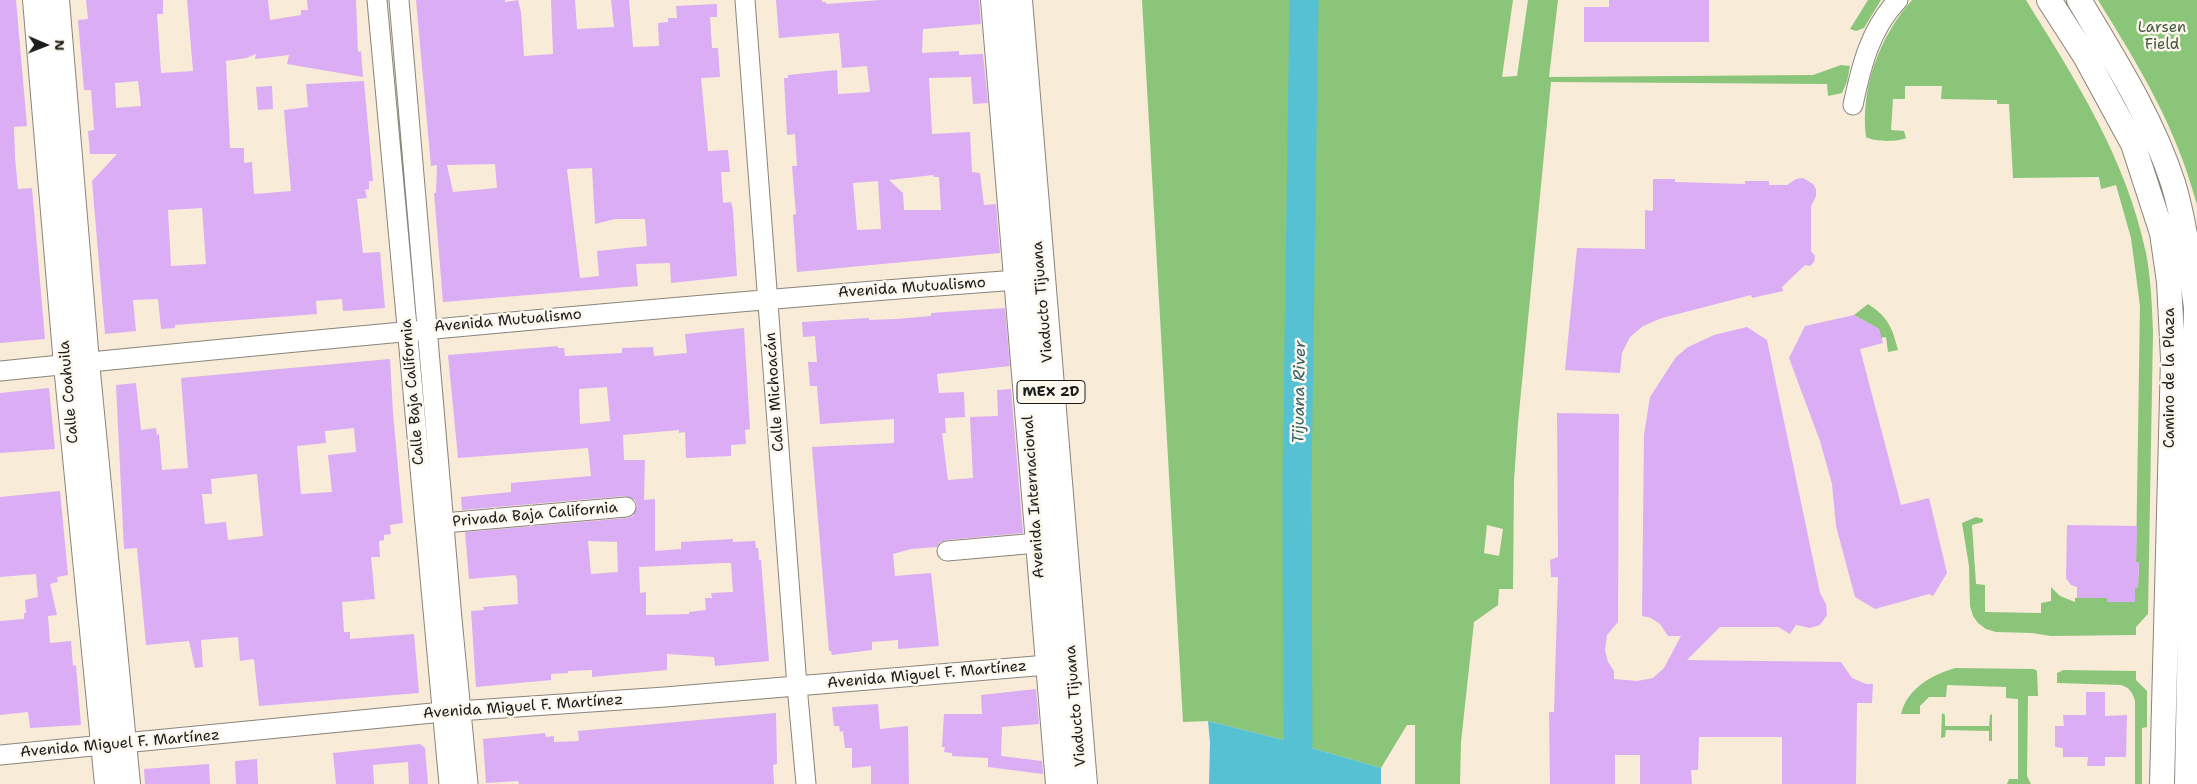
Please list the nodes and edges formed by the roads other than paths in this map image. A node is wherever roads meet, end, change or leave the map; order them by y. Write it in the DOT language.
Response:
graph roads {
  1 [pos="35,0"];
  2 [pos="57,0"];
  3 [pos="377,0"];
  4 [pos="399,0"];
  5 [pos="745,0"];
  6 [pos="993,0"];
  7 [pos="1004,0"];
  8 [pos="1010,0"];
  9 [pos="1018,0"];
  10 [pos="1025,0"];
  11 [pos="1898,0"];
  12 [pos="2049,0"];
  13 [pos="2079,0"];
  14 [pos="1853,105"];
  15 [pos="1017,280"];
  16 [pos="768,299"];
  17 [pos="427,328"];
  18 [pos="407,330"];
  19 [pos="77,364"];
  20 [pos="0,371"];
  21 [pos="626,507"];
  22 [pos="444,523"];
  23 [pos="1037,544"];
  24 [pos="947,551"];
  25 [pos="2166,656"];
  26 [pos="2193,657"];
  27 [pos="1047,665"];
  28 [pos="797,686"];
  29 [pos="452,712"];
  30 [pos="114,745"];
  31 [pos="0,755"];
  32 [pos="107,784"];
  33 [pos="128,784"];
  34 [pos="449,784"];
  35 [pos="468,784"];
  36 [pos="806,784"];
  37 [pos="1058,784"];
  38 [pos="1068,784"];
  39 [pos="1074,784"];
  40 [pos="1083,784"];
  41 [pos="1089,784"];
  42 [pos="2162,784"];
  43 [pos="2187,784"];
  1 -- 19 [label="main road, Calle Coahuila"];
  2 -- 19 [label="main road, Calle Coahuila"];
  3 -- 18 [label="street, Calle Baja California"];
  4 -- 17 [label="street, Calle Baja California"];
  5 -- 16 [label="street, Calle Michoacán"];
  6 -- 15 [label="main road, Avenida Internacional"];
  7 -- 38 [label="highway, Avenida Internacional"];
  8 -- 39 [label="highway, Viaducto Tijuana / MEX 2D"];
  9 -- 40 [label="highway, Viaducto Tijuana / MEX 2D"];
  10 -- 41 [label="highway, Avenida Internacional"];
  11 -- 14 [label="street"];
  12 -- 25 [label="main road, Camino de la Plaza"];
  13 -- 26 [label="main road, Camino de la Plaza"];
  15 -- 16 [label="street, Avenida Mutualismo"];
  15 -- 23 [label="main road, Avenida Internacional"];
  16 -- 17 [label="street, Avenida Mutualismo"];
  16 -- 28 [label="street, Calle Michoacán"];
  17 -- 18 [label="street, Avenida Mutualismo"];
  17 -- 22 [label="street, Calle Baja California"];
  18 -- 19 [label="street, Avenida Mutualismo"];
  18 -- 29 [label="street, Calle Baja California"];
  19 -- 20 [label="street, Avenida Mutualismo"];
  19 -- 30 [label="main road, Calle Coahuila"];
  21 -- 22 [label="street, Privada Baja California"];
  22 -- 29 [label="street, Calle Baja California"];
  23 -- 24 [label="street"];
  23 -- 27 [label="main road, Avenida Internacional"];
  25 -- 26 [label="street"];
  25 -- 42 [label="main road, Camino de la Plaza"];
  26 -- 43 [label="main road, Camino de la Plaza"];
  27 -- 28 [label="street, Avenida Miguel F. Martínez"];
  27 -- 37 [label="main road, Avenida Internacional"];
  28 -- 29 [label="street, Avenida Miguel F. Martínez"];
  28 -- 36 [label="street, Calle Michoacán"];
  29 -- 30 [label="street, Avenida Miguel F. Martínez"];
  29 -- 34 [label="street, Calle Baja California"];
  29 -- 35 [label="street, Calle Baja California"];
  30 -- 31 [label="street, Avenida Miguel F. Martínez"];
  30 -- 32 [label="main road, Calle Coahuila"];
  30 -- 33 [label="main road, Calle Coahuila"];
}
